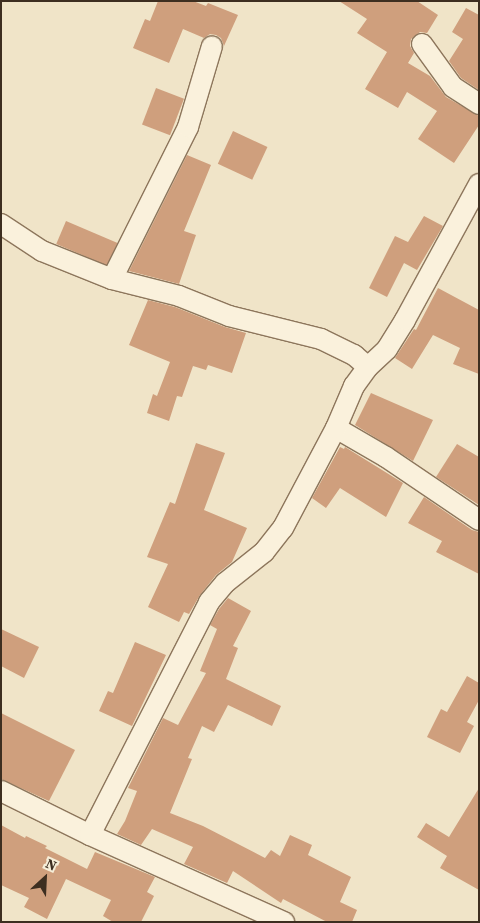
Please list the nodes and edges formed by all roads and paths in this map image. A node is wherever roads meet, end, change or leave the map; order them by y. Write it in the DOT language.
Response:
graph roads {
  1 [pos="422,44"];
  2 [pos="212,46"];
  3 [pos="479,104"];
  4 [pos="479,184"];
  5 [pos="1,224"];
  6 [pos="112,279"];
  7 [pos="368,367"];
  8 [pos="336,428"];
  9 [pos="479,520"];
  10 [pos="1,791"];
  11 [pos="90,836"];
  12 [pos="284,922"];
  1 -- 3 [label="street"];
  2 -- 6 [label="street"];
  4 -- 7 [label="street"];
  5 -- 6 [label="street"];
  6 -- 7 [label="street"];
  7 -- 8 [label="street"];
  8 -- 9 [label="street"];
  8 -- 11 [label="street"];
  10 -- 11 [label="street"];
  11 -- 12 [label="street"];
}
